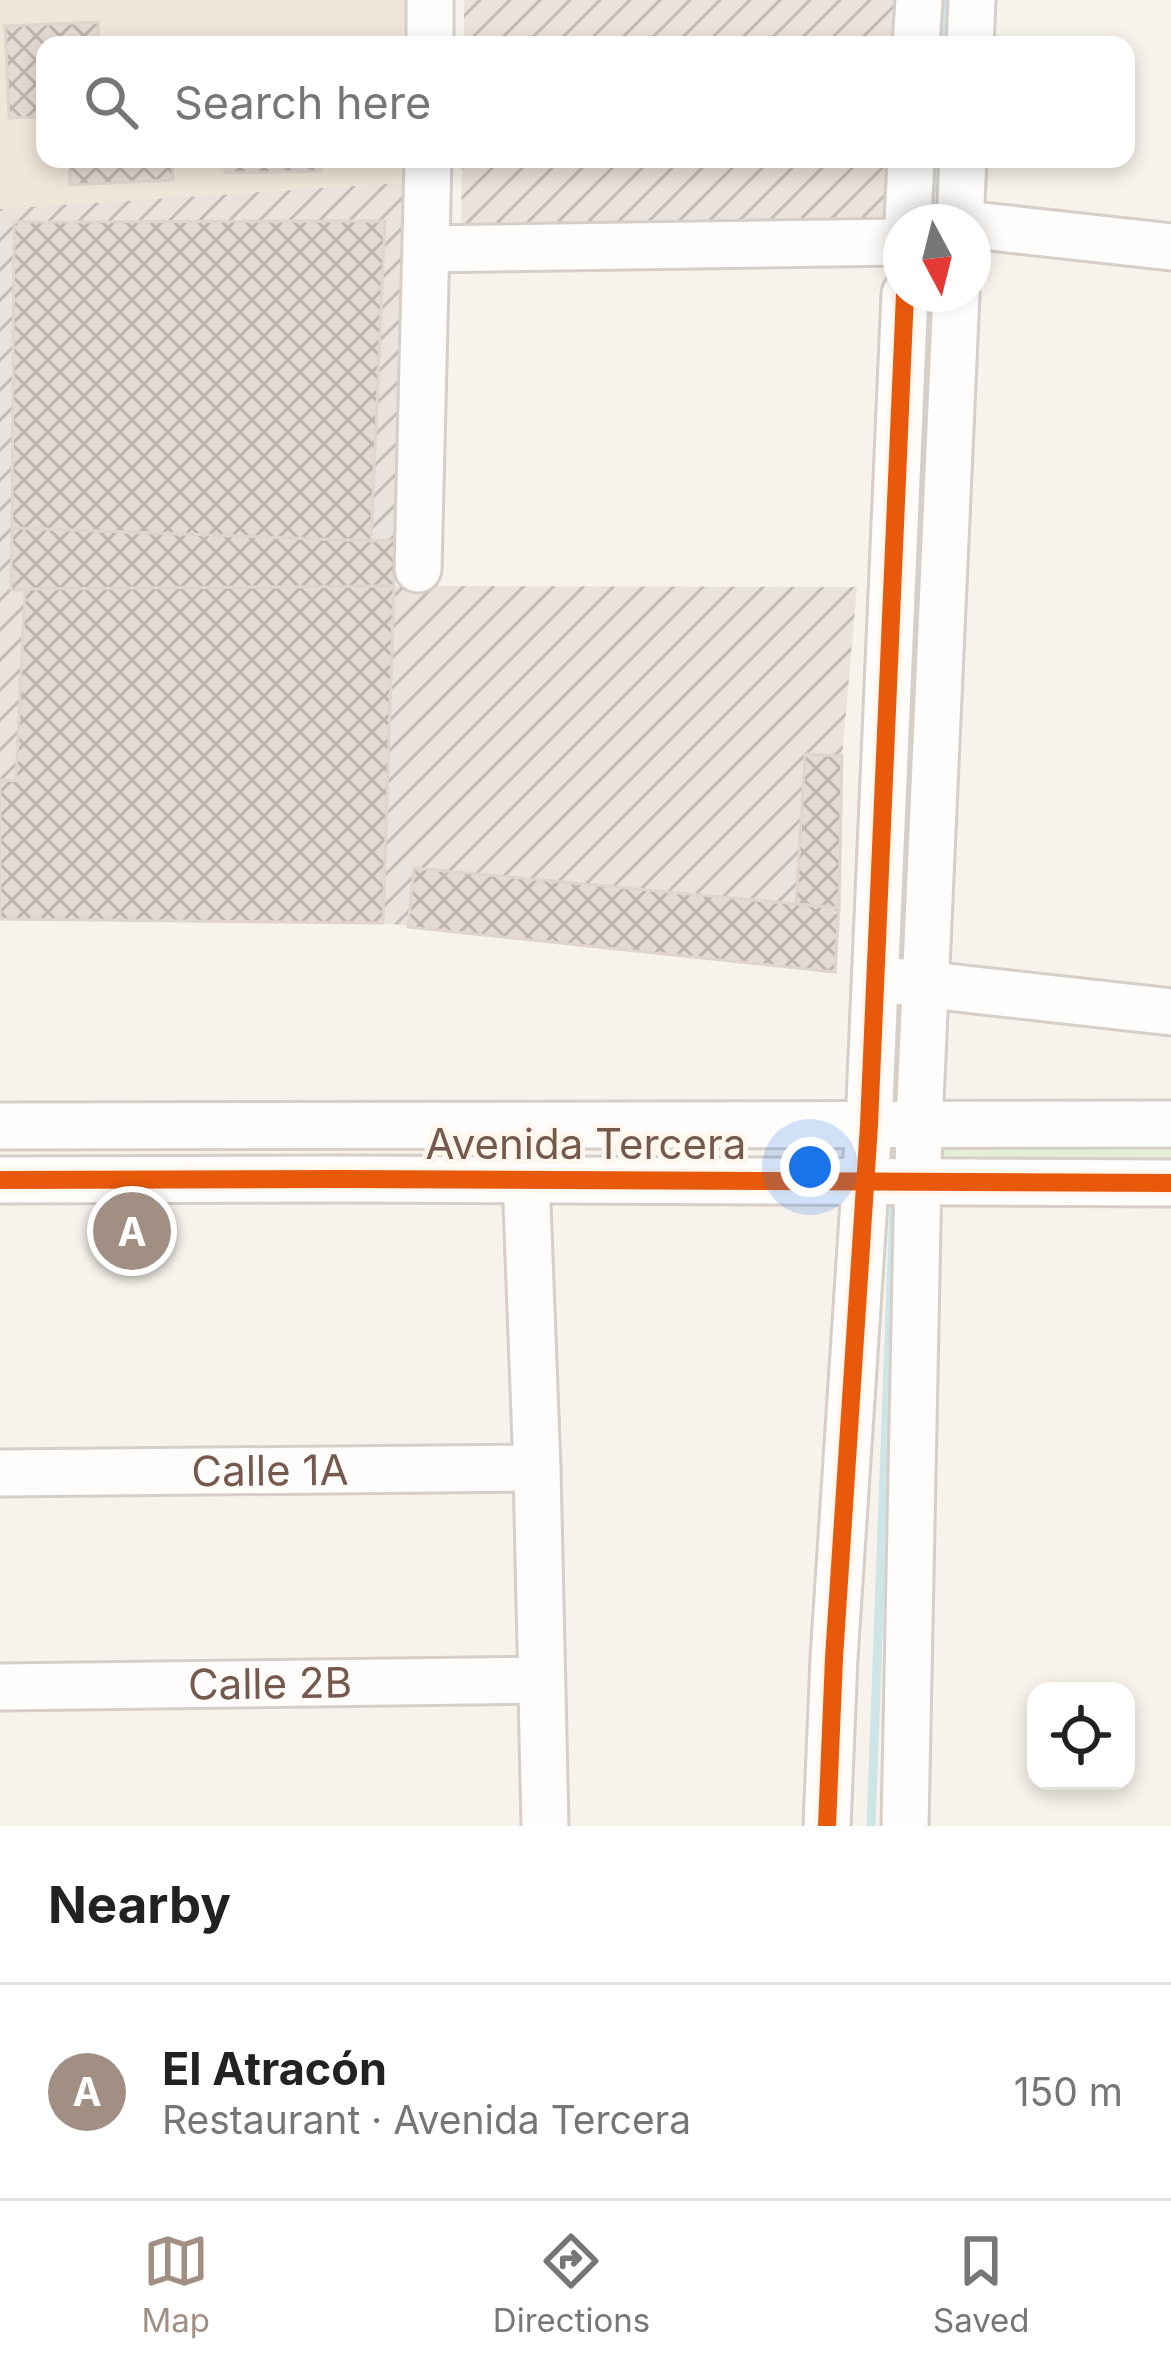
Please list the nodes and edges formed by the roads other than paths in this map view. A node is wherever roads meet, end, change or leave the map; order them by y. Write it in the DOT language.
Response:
graph roads {
  1 [pos="430,0"];
  2 [pos="919,0"];
  3 [pos="972,0"];
  4 [pos="430,36"];
  5 [pos="917,36"];
  6 [pos="970,36"];
  7 [pos="428,168"];
  8 [pos="912,168"];
  9 [pos="963,168"];
  10 [pos="914,204"];
  11 [pos="961,204"];
  12 [pos="991,227"];
  13 [pos="883,228"];
  14 [pos="1171,248"];
  15 [pos="427,249"];
  16 [pos="904,312"];
  17 [pos="955,312"];
  18 [pos="418,569"];
  19 [pos="874,978"];
  20 [pos="923,985"];
  21 [pos="1171,1012"];
  22 [pos="869,1124"];
  23 [pos="919,1124"];
  24 [pos="1171,1124"];
  25 [pos="525,1125"];
  26 [pos="0,1126"];
  27 [pos="0,1180"];
  28 [pos="526,1180"];
  29 [pos="866,1182"];
  30 [pos="917,1182"];
  31 [pos="1171,1183"];
  32 [pos="538,1468"];
  33 [pos="0,1473"];
  34 [pos="541,1680"];
  35 [pos="0,1687"];
  36 [pos="545,1826"];
  37 [pos="826,1826"];
  38 [pos="905,1826"];
  1 -- 4 [label="street"];
  2 -- 5 [label="street"];
  3 -- 6 [label="street"];
  7 -- 15 [label="street"];
  8 -- 10 [label="street"];
  9 -- 11 [label="street"];
  12 -- 14 [label="street"];
  13 -- 15 [label="street"];
  15 -- 18 [label="street"];
  16 -- 19 [label="street"];
  17 -- 20 [label="street"];
  19 -- 20 [label="street"];
  19 -- 22 [label="street"];
  20 -- 21 [label="street"];
  20 -- 23 [label="street"];
  22 -- 23 [label="street, Avenida Tercera"];
  22 -- 25 [label="street, Avenida Tercera"];
  22 -- 29 [label="street"];
  23 -- 24 [label="street, Avenida Tercera"];
  23 -- 30 [label="street"];
  25 -- 26 [label="street, Avenida Tercera"];
  25 -- 28 [label="street"];
  27 -- 28 [label="street, Avenida Tercera"];
  28 -- 29 [label="street, Avenida Tercera"];
  28 -- 32 [label="street"];
  29 -- 30 [label="street, Avenida Tercera"];
  29 -- 37 [label="street"];
  30 -- 31 [label="street, Avenida Tercera"];
  30 -- 38 [label="street"];
  32 -- 33 [label="street, Calle 1A"];
  32 -- 34 [label="street"];
  34 -- 35 [label="street, Calle 2B"];
  34 -- 36 [label="street"];
}
